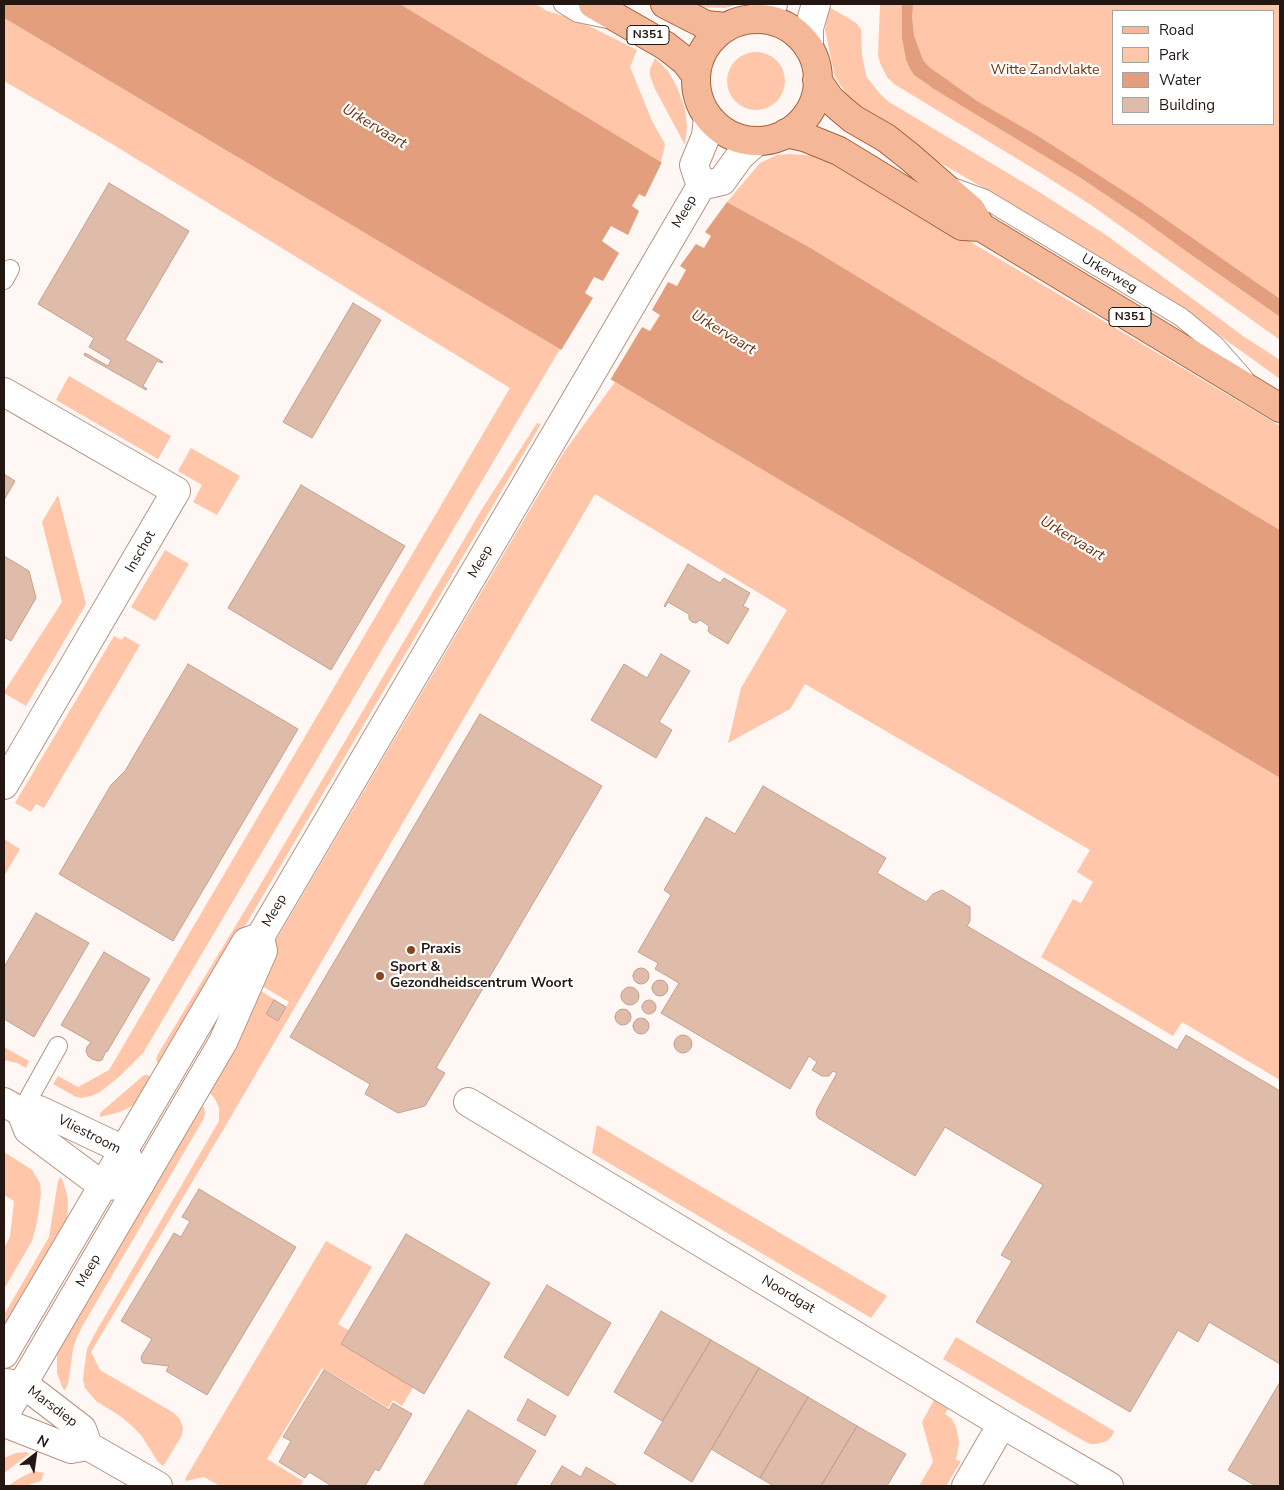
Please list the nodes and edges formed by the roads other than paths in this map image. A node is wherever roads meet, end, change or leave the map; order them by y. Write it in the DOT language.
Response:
graph roads {
  1 [pos="563,4"];
  2 [pos="593,4"];
  3 [pos="665,4"];
  4 [pos="816,4"];
  5 [pos="764,11"];
  6 [pos="626,23"];
  7 [pos="726,27"];
  8 [pos="809,48"];
  9 [pos="696,75"];
  10 [pos="818,80"];
  11 [pos="708,117"];
  12 [pos="786,133"];
  13 [pos="757,140"];
  14 [pos="939,182"];
  15 [pos="700,186"];
  16 [pos="981,227"];
  17 [pos="4,392"];
  18 [pos="1270,401"];
  19 [pos="4,785"];
  20 [pos="260,937"];
  21 [pos="58,1046"];
  22 [pos="468,1102"];
  23 [pos="12,1107"];
  24 [pos="124,1150"];
  25 [pos="140,1184"];
  26 [pos="103,1186"];
  27 [pos="4,1354"];
  28 [pos="13,1384"];
  29 [pos="4,1416"];
  30 [pos="4,1421"];
  31 [pos="1002,1424"];
  32 [pos="88,1446"];
  33 [pos="158,1486"];
  34 [pos="966,1486"];
  35 [pos="1109,1486"];
  1 -- 6 [label="lane, N351"];
  2 -- 6 [label="main road, N351"];
  3 -- 7 [label="main road, N351"];
  4 -- 8 [label="main road"];
  5 -- 7 [label="main road, N351"];
  5 -- 8 [label="main road, N351"];
  6 -- 9 [label="main road, N351"];
  7 -- 9 [label="main road, N351"];
  8 -- 10 [label="main road, N351"];
  9 -- 11 [label="main road, N351"];
  10 -- 12 [label="main road, N351"];
  10 -- 14 [label="main road, Urkerweg / N351"];
  11 -- 13 [label="main road, N351"];
  11 -- 15 [label="main road, Meep"];
  12 -- 13 [label="main road, N351"];
  12 -- 16 [label="main road, Urkerweg / N351"];
  13 -- 15 [label="main road, Meep"];
  14 -- 16 [label="main road, Urkerweg / N351"];
  14 -- 18 [label="lane, Urkerweg / N351"];
  15 -- 20 [label="main road, Meep"];
  16 -- 18 [label="main road, Urkerweg / N351"];
  17 -- 19 [label="main road, Inschot"];
  20 -- 24 [label="main road, Meep"];
  20 -- 25 [label="main road, Meep"];
  21 -- 23 [label="lane"];
  22 -- 31 [label="main road, Noordgat"];
  23 -- 24 [label="main road, Vliestroom"];
  23 -- 26 [label="main road, Vliestroom"];
  24 -- 25 [label="main road, Vliestroom"];
  24 -- 26 [label="main road, Meep"];
  25 -- 26 [label="main road"];
  25 -- 28 [label="main road, Meep"];
  26 -- 27 [label="main road, Meep"];
  28 -- 29 [label="main road, Meep"];
  28 -- 32 [label="main road, Marsdiep"];
  30 -- 32 [label="main road, Marsdiep"];
  31 -- 34 [label="main road"];
  31 -- 35 [label="main road, Noordgat"];
  32 -- 33 [label="main road"];
}
